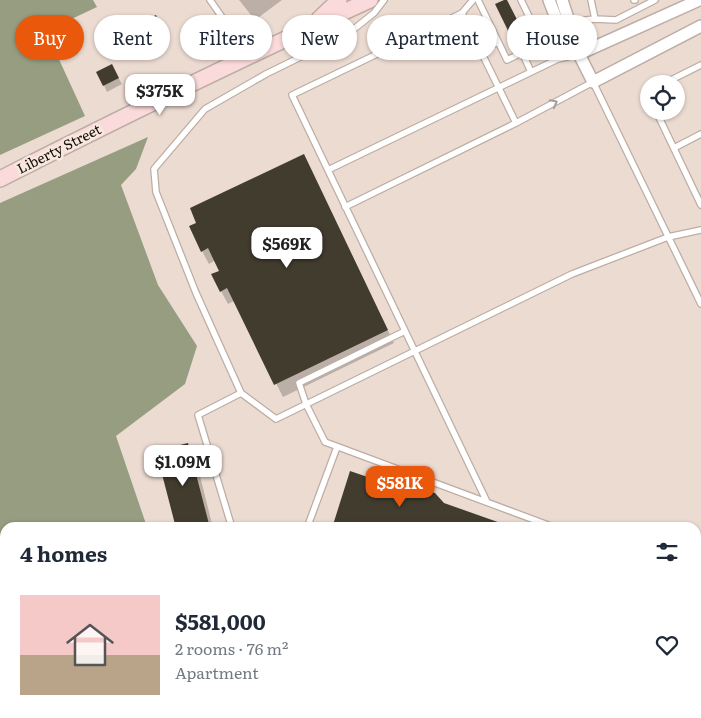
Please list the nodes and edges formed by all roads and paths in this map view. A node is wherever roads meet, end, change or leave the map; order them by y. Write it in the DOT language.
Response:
graph roads {
  1 [pos="210,0"];
  2 [pos="339,0"];
  3 [pos="370,0"];
  4 [pos="384,0"];
  5 [pos="474,0"];
  6 [pos="478,0"];
  7 [pos="521,0"];
  8 [pos="549,0"];
  9 [pos="562,0"];
  10 [pos="591,0"];
  11 [pos="655,0"];
  12 [pos="699,0"];
  13 [pos="462,13"];
  14 [pos="220,15"];
  15 [pos="322,15"];
  16 [pos="337,15"];
  17 [pos="528,15"];
  18 [pos="559,15"];
  19 [pos="564,15"];
  20 [pos="594,15"];
  21 [pos="597,19"];
  22 [pos="701,26"];
  23 [pos="282,41"];
  24 [pos="498,42"];
  25 [pos="597,46"];
  26 [pos="486,60"];
  27 [pos="507,60"];
  28 [pos="526,60"];
  29 [pos="556,60"];
  30 [pos="582,60"];
  31 [pos="701,65"];
  32 [pos="531,72"];
  33 [pos="681,75"];
  34 [pos="593,82"];
  35 [pos="499,87"];
  36 [pos="660,120"];
  37 [pos="516,123"];
  38 [pos="701,134"];
  39 [pos="674,148"];
  40 [pos="328,170"];
  41 [pos="0,179"];
  42 [pos="701,205"];
  43 [pos="345,207"];
  44 [pos="701,230"];
  45 [pos="668,237"];
  46 [pos="701,304"];
  47 [pos="405,331"];
  48 [pos="414,351"];
  49 [pos="241,393"];
  50 [pos="306,404"];
  51 [pos="337,447"];
  52 [pos="487,502"];
  53 [pos="230,522"];
  54 [pos="309,522"];
  55 [pos="540,522"];
  1 -- 14 [label="lane"];
  2 -- 15 [label="main road, Liberty Street"];
  3 -- 16 [label="main road, Liberty Street"];
  4 -- 49 [label="lane"];
  5 -- 13 [label="lane"];
  6 -- 24 [label="lane"];
  7 -- 17 [label="lane"];
  8 -- 18 [label="street"];
  9 -- 19 [label="street"];
  10 -- 20 [label="lane"];
  11 -- 21 [label="lane"];
  12 -- 25 [label="street"];
  13 -- 40 [label="lane"];
  22 -- 34 [label="street"];
  23 -- 41 [label="main road, Liberty Street"];
  24 -- 27 [label="lane"];
  26 -- 35 [label="lane"];
  28 -- 32 [label="lane"];
  29 -- 32 [label="lane"];
  30 -- 34 [label="street"];
  31 -- 33 [label="lane"];
  32 -- 35 [label="lane"];
  37 -- 34 [label="lane, one-way"];
  34 -- 45 [label="lane"];
  35 -- 37 [label="lane"];
  35 -- 40 [label="lane"];
  36 -- 39 [label="lane"];
  37 -- 43 [label="lane"];
  38 -- 39 [label="lane"];
  39 -- 42 [label="lane"];
  40 -- 43 [label="lane"];
  43 -- 47 [label="lane"];
  44 -- 45 [label="lane"];
  45 -- 46 [label="lane"];
  45 -- 48 [label="lane"];
  47 -- 48 [label="lane"];
  47 -- 50 [label="lane"];
  48 -- 50 [label="lane"];
  48 -- 52 [label="lane"];
  49 -- 50 [label="lane"];
  49 -- 53 [label="lane"];
  50 -- 51 [label="lane"];
  51 -- 52 [label="lane"];
  51 -- 54 [label="lane"];
  52 -- 55 [label="lane"];
}
